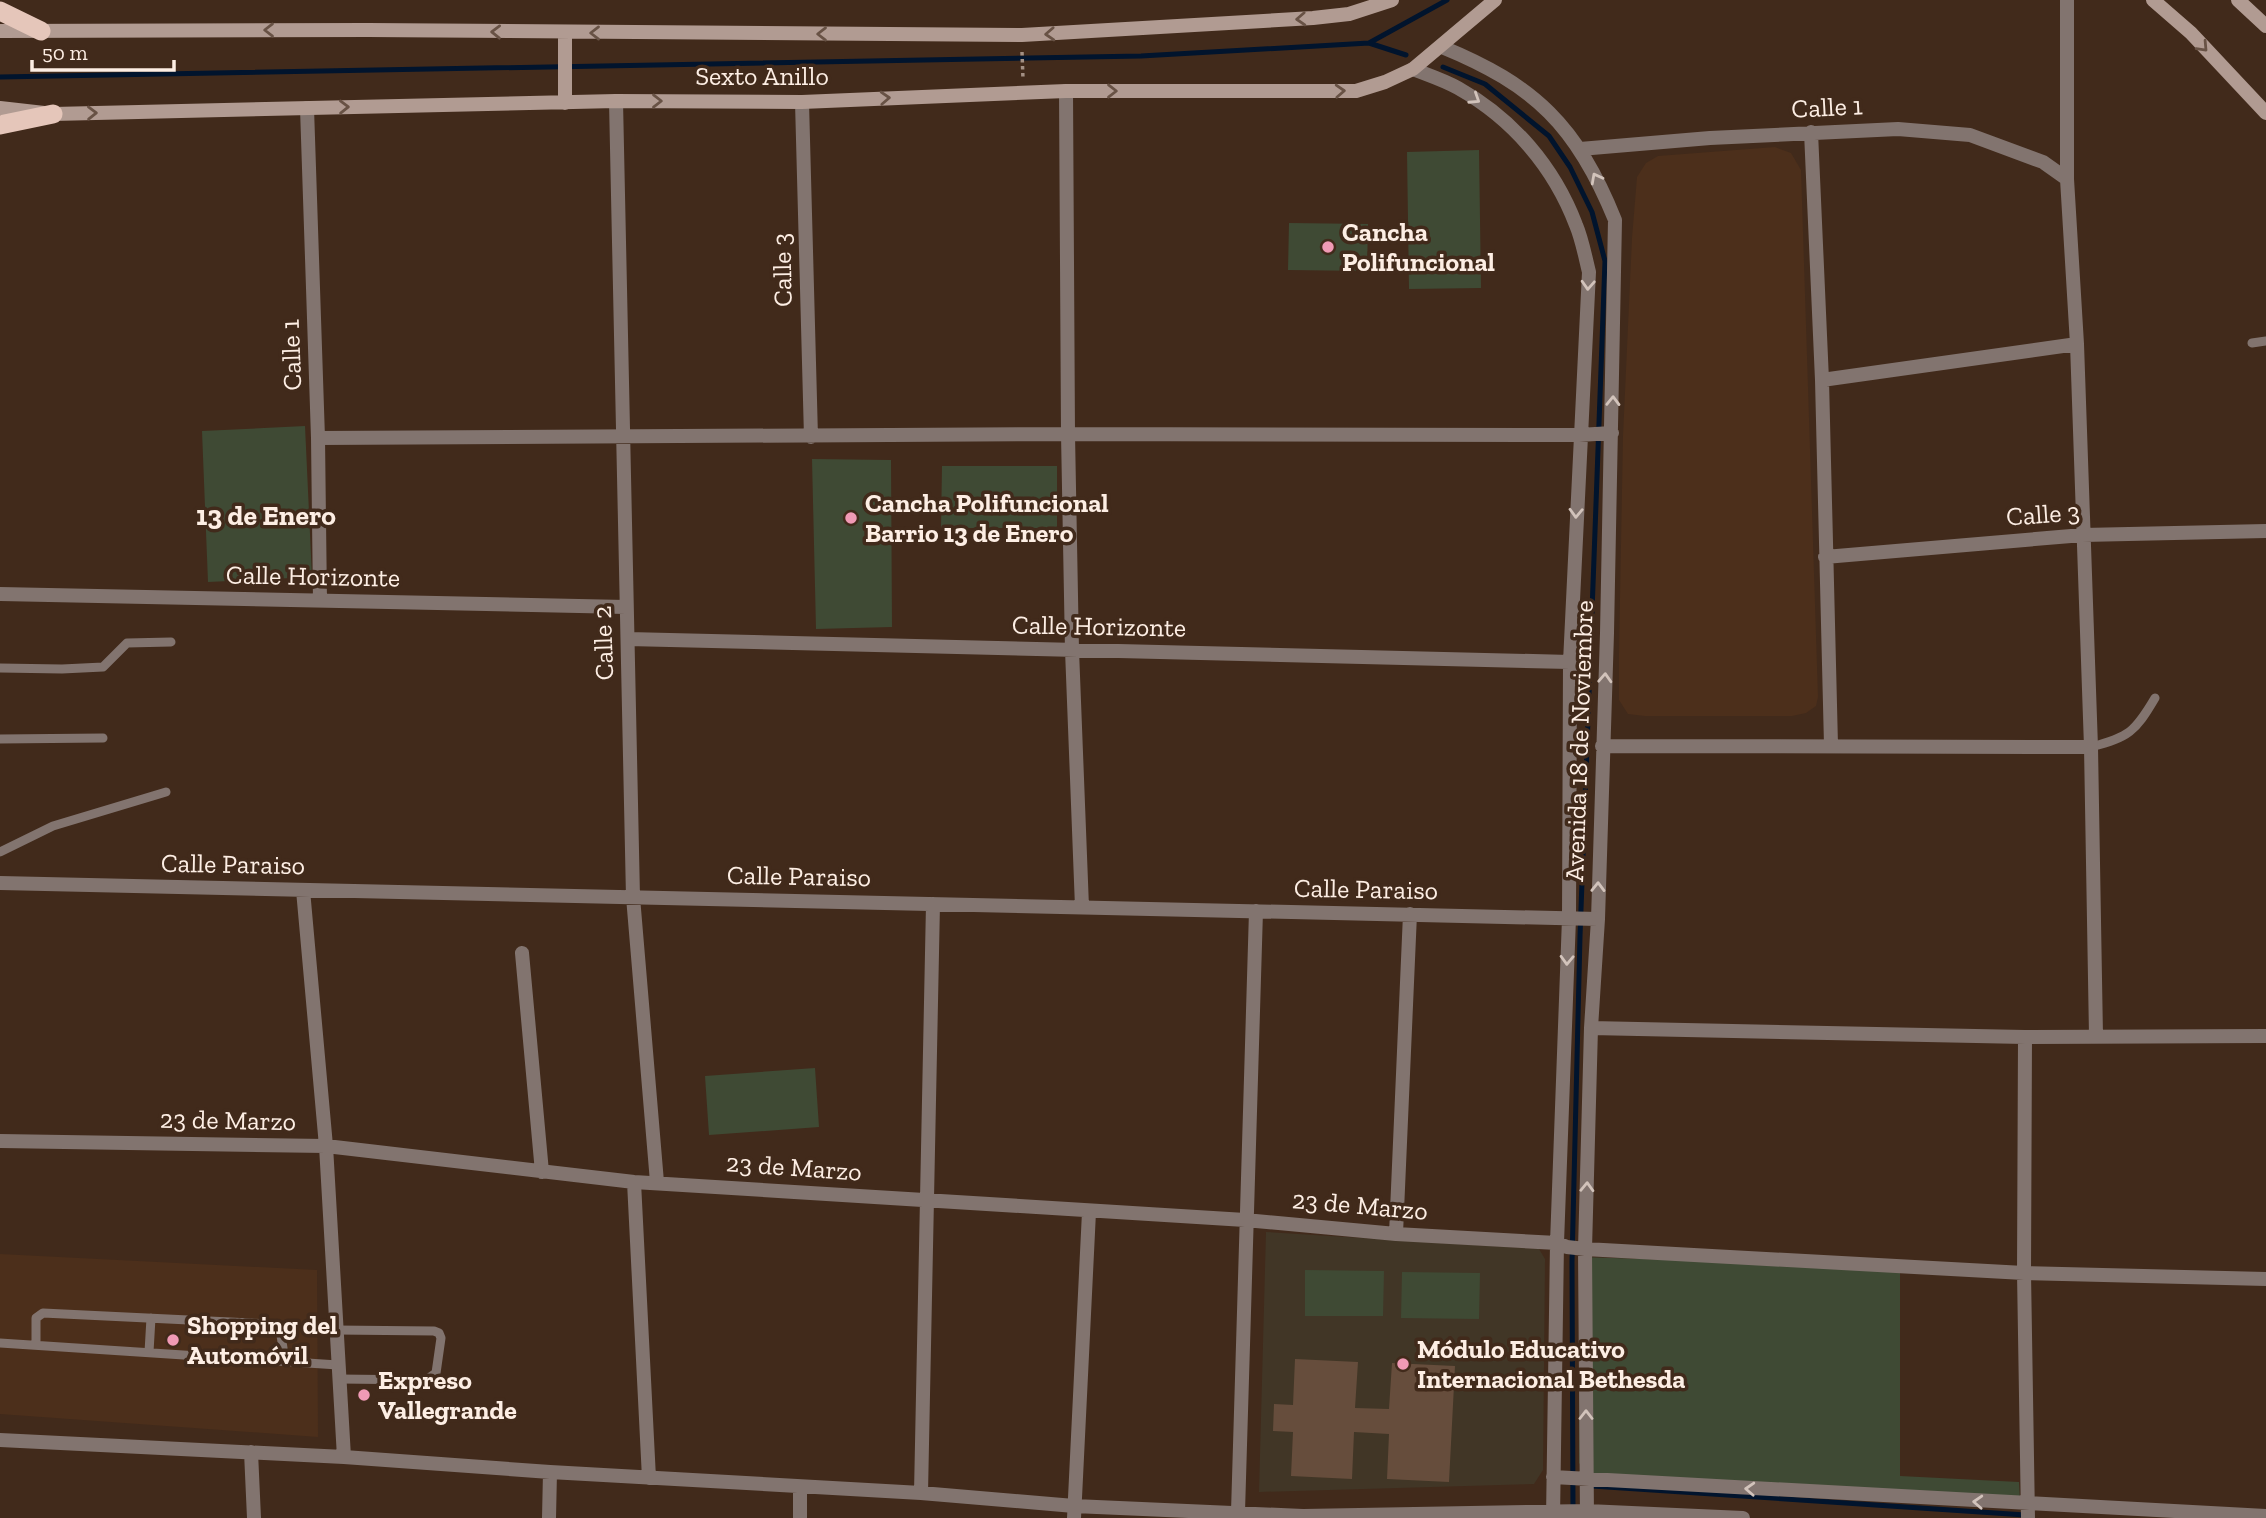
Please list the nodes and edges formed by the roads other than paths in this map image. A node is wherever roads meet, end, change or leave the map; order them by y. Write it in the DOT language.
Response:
graph roads {
  1 [pos="1392,0"];
  2 [pos="1495,0"];
  3 [pos="2067,0"];
  4 [pos="2153,0"];
  5 [pos="2238,0"];
  6 [pos="0,11"];
  7 [pos="2266,26"];
  8 [pos="0,31"];
  9 [pos="41,31"];
  10 [pos="565,33"];
  11 [pos="1442,47"];
  12 [pos="1413,69"];
  13 [pos="1066,91"];
  14 [pos="616,101"];
  15 [pos="802,102"];
  16 [pos="565,103"];
  17 [pos="307,107"];
  18 [pos="0,108"];
  19 [pos="2266,113"];
  20 [pos="53,114"];
  21 [pos="0,125"];
  22 [pos="1811,132"];
  23 [pos="1580,149"];
  24 [pos="2067,179"];
  25 [pos="2266,341"];
  26 [pos="2252,343"];
  27 [pos="2077,344"];
  28 [pos="1822,380"];
  29 [pos="1068,434"];
  30 [pos="1596,434"];
  31 [pos="623,437"];
  32 [pos="811,437"];
  33 [pos="318,438"];
  34 [pos="2266,531"];
  35 [pos="2083,535"];
  36 [pos="1825,557"];
  37 [pos="0,594"];
  38 [pos="320,601"];
  39 [pos="626,607"];
  40 [pos="628,639"];
  41 [pos="172,642"];
  42 [pos="1072,650"];
  43 [pos="1570,662"];
  44 [pos="0,668"];
  45 [pos="2155,698"];
  46 [pos="103,738"];
  47 [pos="0,739"];
  48 [pos="1830,745"];
  49 [pos="1602,746"];
  50 [pos="2091,747"];
  51 [pos="166,792"];
  52 [pos="0,852"];
  53 [pos="0,883"];
  54 [pos="303,890"];
  55 [pos="633,897"];
  56 [pos="933,904"];
  57 [pos="1082,907"];
  58 [pos="1256,911"];
  59 [pos="1410,914"];
  60 [pos="1583,918"];
  61 [pos="522,953"];
  62 [pos="1591,1028"];
  63 [pos="2096,1036"];
  64 [pos="2266,1036"];
  65 [pos="2025,1037"];
  66 [pos="0,1141"];
  67 [pos="326,1146"];
  68 [pos="542,1172"];
  69 [pos="634,1182"];
  70 [pos="657,1182"];
  71 [pos="928,1200"];
  72 [pos="1089,1212"];
  73 [pos="1245,1220"];
  74 [pos="1395,1234"];
  75 [pos="1572,1247"];
  76 [pos="2024,1273"];
  77 [pos="2266,1279"];
  78 [pos="151,1318"];
  79 [pos="336,1330"];
  80 [pos="0,1342"];
  81 [pos="36,1345"];
  82 [pos="149,1352"];
  83 [pos="285,1361"];
  84 [pos="338,1372"];
  85 [pos="0,1440"];
  86 [pos="251,1452"];
  87 [pos="344,1457"];
  88 [pos="550,1472"];
  89 [pos="649,1478"];
  90 [pos="1557,1478"];
  91 [pos="1584,1481"];
  92 [pos="800,1487"];
  93 [pos="921,1493"];
  94 [pos="1586,1511"];
  95 [pos="2027,1511"];
  96 [pos="1074,1512"];
  97 [pos="1093,1512"];
  98 [pos="1555,1514"];
  99 [pos="1238,1515"];
  100 [pos="2266,1516"];
  101 [pos="1303,1517"];
  102 [pos="254,1518"];
  103 [pos="549,1518"];
  104 [pos="800,1518"];
  105 [pos="1743,1518"];
  1 -- 10 [label="main road, Sexto Anillo, one-way"];
  2 -- 11 [label="main road, Sexto Anillo"];
  3 -- 24 [label="street"];
  4 -- 19 [label="main road, one-way"];
  5 -- 7 [label="main road"];
  6 -- 9 [label="highway"];
  8 -- 9 [label="main road, Sexto Anillo"];
  10 -- 9 [label="main road, Sexto Anillo, one-way"];
  10 -- 16 [label="main road"];
  11 -- 12 [label="main road, Sexto Anillo"];
  11 -- 23 [label="street, Avenida 18 de Noviembre"];
  13 -- 12 [label="main road, Sexto Anillo, one-way"];
  12 -- 30 [label="street, Avenida 18 de Noviembre, one-way"];
  15 -- 13 [label="main road, Sexto Anillo, one-way"];
  13 -- 29 [label="street"];
  14 -- 15 [label="main road, Sexto Anillo, one-way"];
  14 -- 16 [label="main road, Sexto Anillo"];
  14 -- 31 [label="street, Calle 2"];
  15 -- 32 [label="street, Calle 3"];
  17 -- 16 [label="main road, Sexto Anillo, one-way"];
  20 -- 17 [label="main road, Sexto Anillo, one-way"];
  17 -- 33 [label="street, Calle 1"];
  18 -- 20 [label="main road, Sexto Anillo"];
  20 -- 21 [label="highway"];
  22 -- 23 [label="street, Calle 1"];
  22 -- 24 [label="street, Calle 1"];
  22 -- 28 [label="street"];
  30 -- 23 [label="street, Avenida 18 de Noviembre, one-way"];
  24 -- 27 [label="street"];
  25 -- 26 [label="lane"];
  27 -- 28 [label="street"];
  27 -- 35 [label="street"];
  28 -- 36 [label="street"];
  29 -- 30 [label="street"];
  29 -- 32 [label="street"];
  29 -- 42 [label="street"];
  30 -- 43 [label="street, Avenida 18 de Noviembre, one-way"];
  49 -- 30 [label="street, Avenida 18 de Noviembre, one-way"];
  31 -- 32 [label="street"];
  31 -- 33 [label="street"];
  31 -- 39 [label="street, Calle 2"];
  33 -- 38 [label="street, Calle 1"];
  34 -- 35 [label="street, Calle 3"];
  35 -- 36 [label="street, Calle 3"];
  35 -- 50 [label="street"];
  36 -- 48 [label="street"];
  37 -- 38 [label="street, Calle Horizonte"];
  38 -- 39 [label="street, Calle Horizonte"];
  39 -- 40 [label="street, Calle 2"];
  40 -- 42 [label="street, Calle Horizonte"];
  40 -- 55 [label="street, Calle 2"];
  41 -- 44 [label="lane"];
  42 -- 43 [label="street, Calle Horizonte"];
  42 -- 57 [label="street"];
  43 -- 60 [label="street, Avenida 18 de Noviembre"];
  45 -- 50 [label="lane"];
  46 -- 47 [label="lane"];
  48 -- 49 [label="street"];
  48 -- 50 [label="street"];
  60 -- 49 [label="street, Avenida 18 de Noviembre, one-way"];
  50 -- 63 [label="street"];
  51 -- 52 [label="lane"];
  53 -- 54 [label="street, Calle Paraiso"];
  54 -- 55 [label="street, Calle Paraiso"];
  54 -- 67 [label="street"];
  55 -- 56 [label="street, Calle Paraiso"];
  55 -- 70 [label="street, Calle 2"];
  56 -- 57 [label="street, Calle Paraiso"];
  56 -- 71 [label="street"];
  57 -- 58 [label="street, Calle Paraiso"];
  58 -- 59 [label="street, Calle Paraiso"];
  58 -- 73 [label="street"];
  59 -- 60 [label="street, Calle Paraiso"];
  59 -- 74 [label="street"];
  60 -- 62 [label="street, Avenida 18 de Noviembre"];
  60 -- 75 [label="street, Avenida 18 de Noviembre, one-way"];
  61 -- 68 [label="street"];
  62 -- 65 [label="street"];
  75 -- 62 [label="street, Avenida 18 de Noviembre, one-way"];
  63 -- 64 [label="street"];
  63 -- 65 [label="street"];
  65 -- 76 [label="street"];
  66 -- 67 [label="street, 23 de Marzo"];
  67 -- 68 [label="street, 23 de Marzo"];
  67 -- 79 [label="street"];
  68 -- 69 [label="street, 23 de Marzo"];
  69 -- 70 [label="street, 23 de Marzo"];
  69 -- 89 [label="street"];
  70 -- 71 [label="street, 23 de Marzo"];
  71 -- 72 [label="street, 23 de Marzo"];
  71 -- 93 [label="street"];
  72 -- 73 [label="street, 23 de Marzo"];
  72 -- 96 [label="street"];
  73 -- 74 [label="street, 23 de Marzo"];
  73 -- 99 [label="street"];
  74 -- 75 [label="street, 23 de Marzo"];
  75 -- 76 [label="street, 23 de Marzo"];
  75 -- 90 [label="street, Avenida 18 de Noviembre"];
  91 -- 75 [label="street, Avenida 18 de Noviembre, one-way"];
  76 -- 77 [label="street, 23 de Marzo"];
  76 -- 95 [label="street"];
  78 -- 81 [label="lane"];
  78 -- 82 [label="lane"];
  78 -- 83 [label="lane"];
  79 -- 84 [label="street"];
  79 -- 84 [label="lane"];
  80 -- 81 [label="lane"];
  81 -- 82 [label="lane"];
  82 -- 83 [label="lane"];
  83 -- 84 [label="lane"];
  84 -- 87 [label="street"];
  85 -- 86 [label="street"];
  86 -- 87 [label="street"];
  86 -- 102 [label="street"];
  87 -- 88 [label="street"];
  88 -- 89 [label="street"];
  88 -- 103 [label="street"];
  89 -- 92 [label="street"];
  90 -- 91 [label="street"];
  90 -- 98 [label="street, Avenida 18 de Noviembre"];
  91 -- 94 [label="street, Avenida 18 de Noviembre"];
  95 -- 91 [label="street, one-way"];
  92 -- 93 [label="street"];
  92 -- 104 [label="street"];
  93 -- 96 [label="street"];
  94 -- 98 [label="street"];
  94 -- 105 [label="street"];
  95 -- 100 [label="street"];
  96 -- 97 [label="street"];
  97 -- 99 [label="street"];
  98 -- 101 [label="street"];
  99 -- 101 [label="street"];
}
